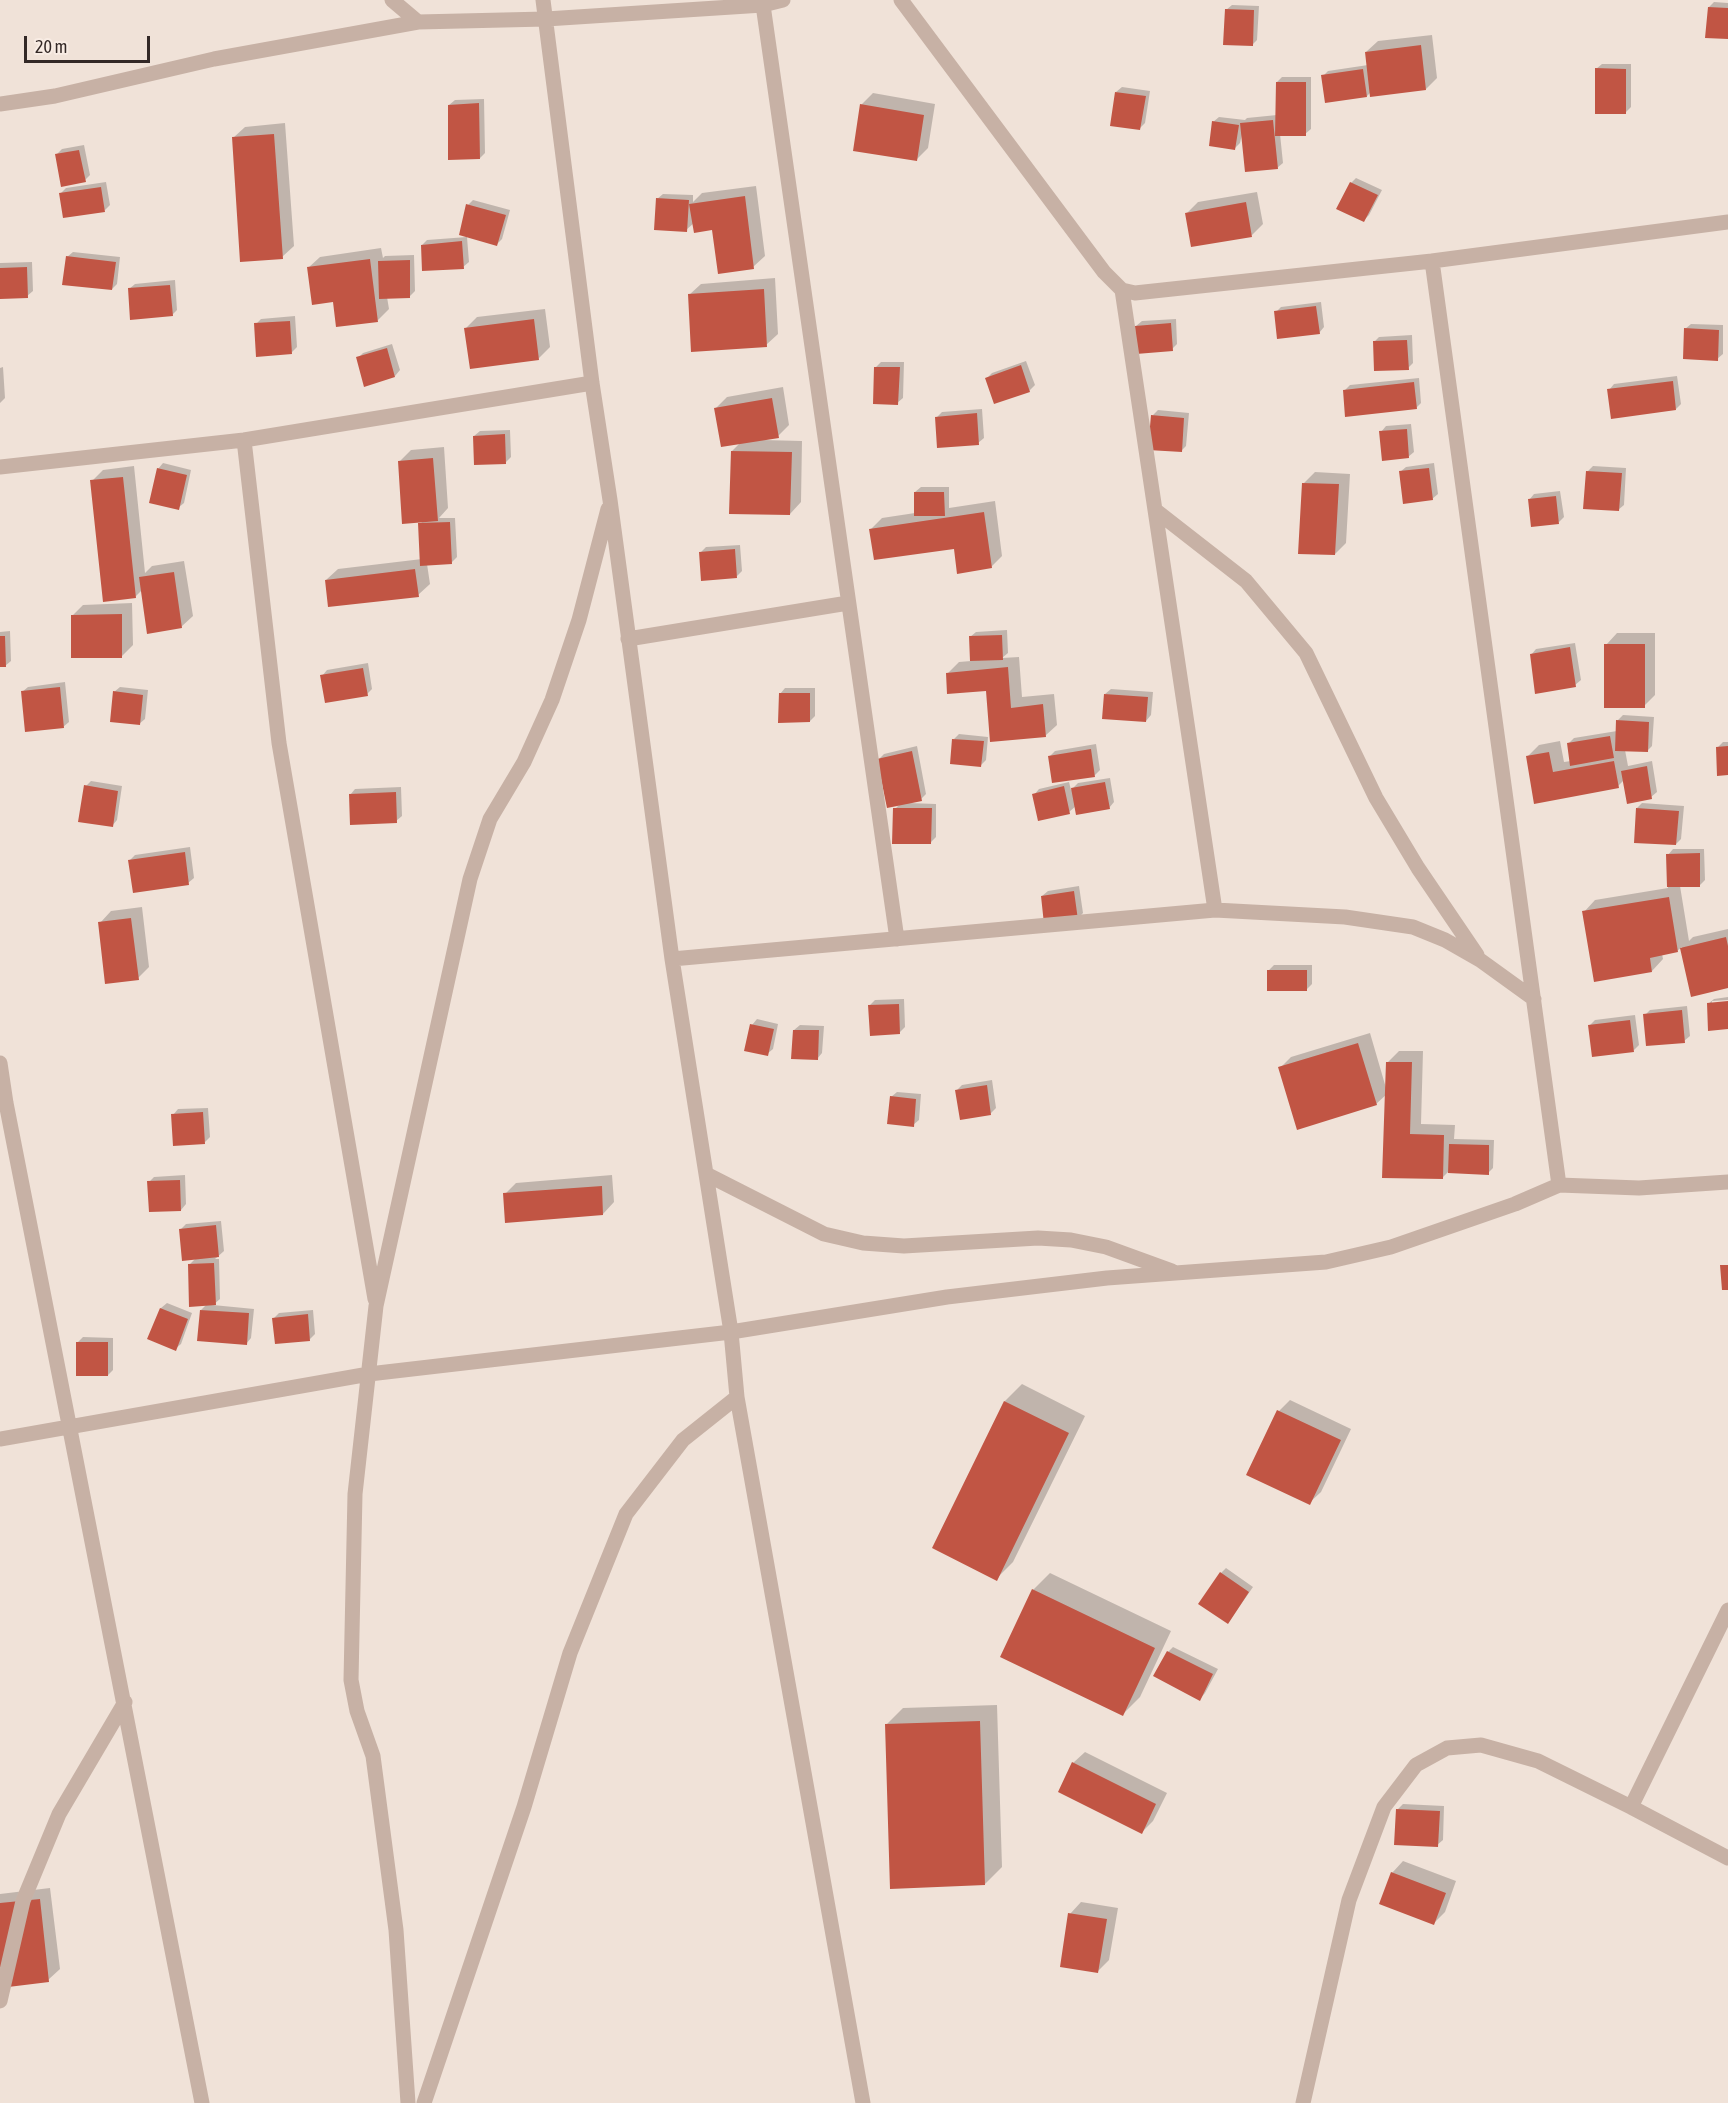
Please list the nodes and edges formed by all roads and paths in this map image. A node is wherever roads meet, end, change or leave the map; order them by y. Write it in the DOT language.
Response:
graph roads {
  1 [pos="392,0"];
  2 [pos="543,0"];
  3 [pos="783,0"];
  4 [pos="901,0"];
  5 [pos="763,5"];
  6 [pos="546,19"];
  7 [pos="418,22"];
  8 [pos="0,105"];
  9 [pos="1728,222"];
  10 [pos="1432,261"];
  11 [pos="1122,290"];
  12 [pos="592,383"];
  13 [pos="244,440"];
  14 [pos="0,467"];
  15 [pos="610,500"];
  16 [pos="1155,510"];
  17 [pos="848,603"];
  18 [pos="628,639"];
  19 [pos="1215,910"];
  20 [pos="897,939"];
  21 [pos="672,959"];
  22 [pos="1480,960"];
  23 [pos="1534,999"];
  24 [pos="0,1063"];
  25 [pos="3,1104"];
  26 [pos="706,1174"];
  27 [pos="1728,1182"];
  28 [pos="1560,1185"];
  29 [pos="1178,1273"];
  30 [pos="376,1306"];
  31 [pos="732,1332"];
  32 [pos="369,1374"];
  33 [pos="737,1397"];
  34 [pos="70,1428"];
  35 [pos="0,1439"];
  36 [pos="1728,1610"];
  37 [pos="125,1702"];
  38 [pos="1631,1806"];
  39 [pos="1728,1858"];
  40 [pos="0,2001"];
  41 [pos="202,2103"];
  42 [pos="408,2103"];
  43 [pos="424,2103"];
  44 [pos="863,2103"];
  45 [pos="1303,2103"];
  1 -- 7 [label="street"];
  2 -- 6 [label="street"];
  3 -- 5 [label="street"];
  4 -- 11 [label="street"];
  5 -- 6 [label="street"];
  5 -- 17 [label="street"];
  6 -- 7 [label="street"];
  6 -- 12 [label="street"];
  7 -- 8 [label="street"];
  9 -- 10 [label="street"];
  10 -- 11 [label="street"];
  10 -- 23 [label="street"];
  11 -- 16 [label="street"];
  12 -- 13 [label="street"];
  12 -- 15 [label="street"];
  13 -- 14 [label="street"];
  13 -- 30 [label="street"];
  15 -- 18 [label="street"];
  15 -- 30 [label="street"];
  16 -- 19 [label="street"];
  16 -- 22 [label="street"];
  17 -- 18 [label="street"];
  17 -- 20 [label="street"];
  18 -- 21 [label="street"];
  19 -- 20 [label="street"];
  19 -- 22 [label="street"];
  20 -- 21 [label="street"];
  21 -- 26 [label="street"];
  22 -- 23 [label="street"];
  23 -- 28 [label="street"];
  24 -- 25 [label="street"];
  25 -- 34 [label="street"];
  26 -- 29 [label="street"];
  26 -- 31 [label="street"];
  27 -- 28 [label="street"];
  28 -- 29 [label="street"];
  29 -- 31 [label="street"];
  30 -- 32 [label="street"];
  31 -- 32 [label="street"];
  31 -- 33 [label="street"];
  32 -- 34 [label="street"];
  32 -- 42 [label="street"];
  33 -- 43 [label="street"];
  33 -- 44 [label="street"];
  34 -- 35 [label="street"];
  34 -- 37 [label="street"];
  36 -- 38 [label="street"];
  37 -- 40 [label="street"];
  37 -- 41 [label="street"];
  38 -- 39 [label="street"];
  38 -- 45 [label="street"];
}
